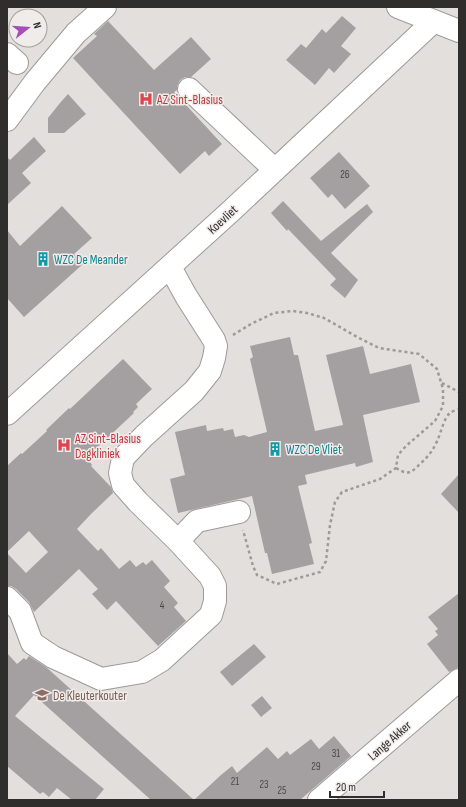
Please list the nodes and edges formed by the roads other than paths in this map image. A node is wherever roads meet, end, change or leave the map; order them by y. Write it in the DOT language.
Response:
graph roads {
  1 [pos="105,7"];
  2 [pos="398,7"];
  3 [pos="434,21"];
  4 [pos="459,30"];
  5 [pos="189,90"];
  6 [pos="7,120"];
  7 [pos="275,170"];
  8 [pos="170,267"];
  9 [pos="7,414"];
  10 [pos="239,512"];
  11 [pos="178,541"];
  12 [pos="7,598"];
  13 [pos="459,680"];
  14 [pos="319,800"];
  1 -- 6 [label="street"];
  2 -- 3 [label="street"];
  3 -- 4 [label="street"];
  3 -- 7 [label="street, Koevliet"];
  5 -- 7 [label="street"];
  7 -- 8 [label="street, Koevliet"];
  8 -- 9 [label="street, Koevliet"];
  8 -- 11 [label="street"];
  10 -- 11 [label="street"];
  11 -- 12 [label="street"];
  13 -- 14 [label="street, Lange Akker"];
}
